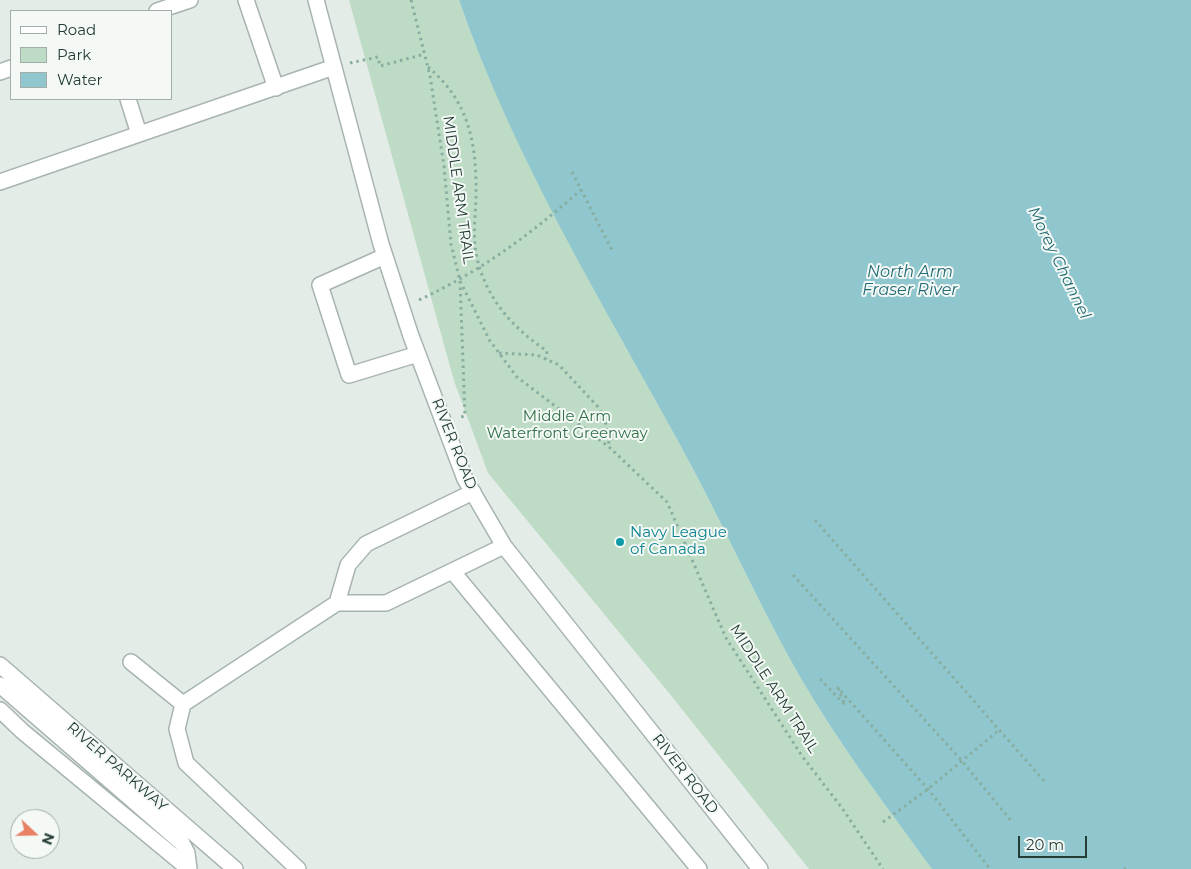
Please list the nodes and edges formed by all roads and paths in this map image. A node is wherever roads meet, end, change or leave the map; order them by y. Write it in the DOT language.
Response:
graph roads {
  1 [pos="190,0"];
  2 [pos="246,0"];
  3 [pos="316,0"];
  4 [pos="411,0"];
  5 [pos="416,0"];
  6 [pos="413,6"];
  7 [pos="160,10"];
  8 [pos="425,54"];
  9 [pos="428,66"];
  10 [pos="334,67"];
  11 [pos="276,88"];
  12 [pos="128,100"];
  13 [pos="139,134"];
  14 [pos="572,172"];
  15 [pos="0,182"];
  16 [pos="581,190"];
  17 [pos="613,252"];
  18 [pos="385,256"];
  19 [pos="480,268"];
  20 [pos="460,281"];
  21 [pos="424,298"];
  22 [pos="499,353"];
  23 [pos="418,354"];
  24 [pos="546,359"];
  25 [pos="444,424"];
  26 [pos="609,447"];
  27 [pos="473,492"];
  28 [pos="814,520"];
  29 [pos="504,546"];
  30 [pos="453,572"];
  31 [pos="793,575"];
  32 [pos="337,603"];
  33 [pos="132,662"];
  34 [pos="0,665"];
  35 [pos="820,679"];
  36 [pos="0,684"];
  37 [pos="183,704"];
  38 [pos="0,710"];
  39 [pos="998,731"];
  40 [pos="962,760"];
  41 [pos="1045,782"];
  42 [pos="928,790"];
  43 [pos="883,822"];
  44 [pos="1012,822"];
  45 [pos="189,869"];
  46 [pos="235,869"];
  47 [pos="298,869"];
  48 [pos="699,869"];
  49 [pos="760,869"];
  50 [pos="883,869"];
  51 [pos="990,869"];
  1 -- 7 [label="street"];
  2 -- 11 [label="street"];
  3 -- 10 [label="street, RIVER ROAD"];
  4 -- 6 [label="path, MIDDLE ARM TRAIL"];
  5 -- 6 [label="path"];
  6 -- 8 [label="path, MIDDLE ARM TRAIL"];
  8 -- 9 [label="path, MIDDLE ARM TRAIL"];
  8 -- 10 [label="path"];
  9 -- 19 [label="path"];
  9 -- 20 [label="path, MIDDLE ARM TRAIL"];
  10 -- 11 [label="street"];
  10 -- 18 [label="street, RIVER ROAD"];
  11 -- 13 [label="street"];
  12 -- 13 [label="street"];
  13 -- 15 [label="street"];
  14 -- 16 [label="path"];
  16 -- 17 [label="path"];
  16 -- 19 [label="path"];
  18 -- 23 [label="street, RIVER ROAD"];
  18 -- 23 [label="street"];
  19 -- 20 [label="path"];
  19 -- 24 [label="path"];
  20 -- 21 [label="path"];
  20 -- 22 [label="path, MIDDLE ARM TRAIL"];
  20 -- 25 [label="path"];
  22 -- 24 [label="path"];
  22 -- 26 [label="path, MIDDLE ARM TRAIL"];
  23 -- 25 [label="street, RIVER ROAD"];
  24 -- 26 [label="path"];
  25 -- 27 [label="street, RIVER ROAD"];
  26 -- 50 [label="path, MIDDLE ARM TRAIL"];
  27 -- 29 [label="street, RIVER ROAD"];
  27 -- 32 [label="street"];
  28 -- 39 [label="path"];
  29 -- 30 [label="street"];
  29 -- 49 [label="street, RIVER ROAD"];
  30 -- 32 [label="street"];
  30 -- 48 [label="street"];
  31 -- 40 [label="path"];
  32 -- 37 [label="street"];
  33 -- 37 [label="street"];
  34 -- 46 [label="street, RIVER PARKWAY"];
  35 -- 42 [label="path"];
  36 -- 45 [label="street"];
  37 -- 47 [label="street"];
  38 -- 45 [label="street"];
  39 -- 40 [label="path"];
  39 -- 41 [label="path"];
  40 -- 42 [label="path"];
  40 -- 44 [label="path"];
  42 -- 43 [label="path"];
  42 -- 51 [label="path"];
}
